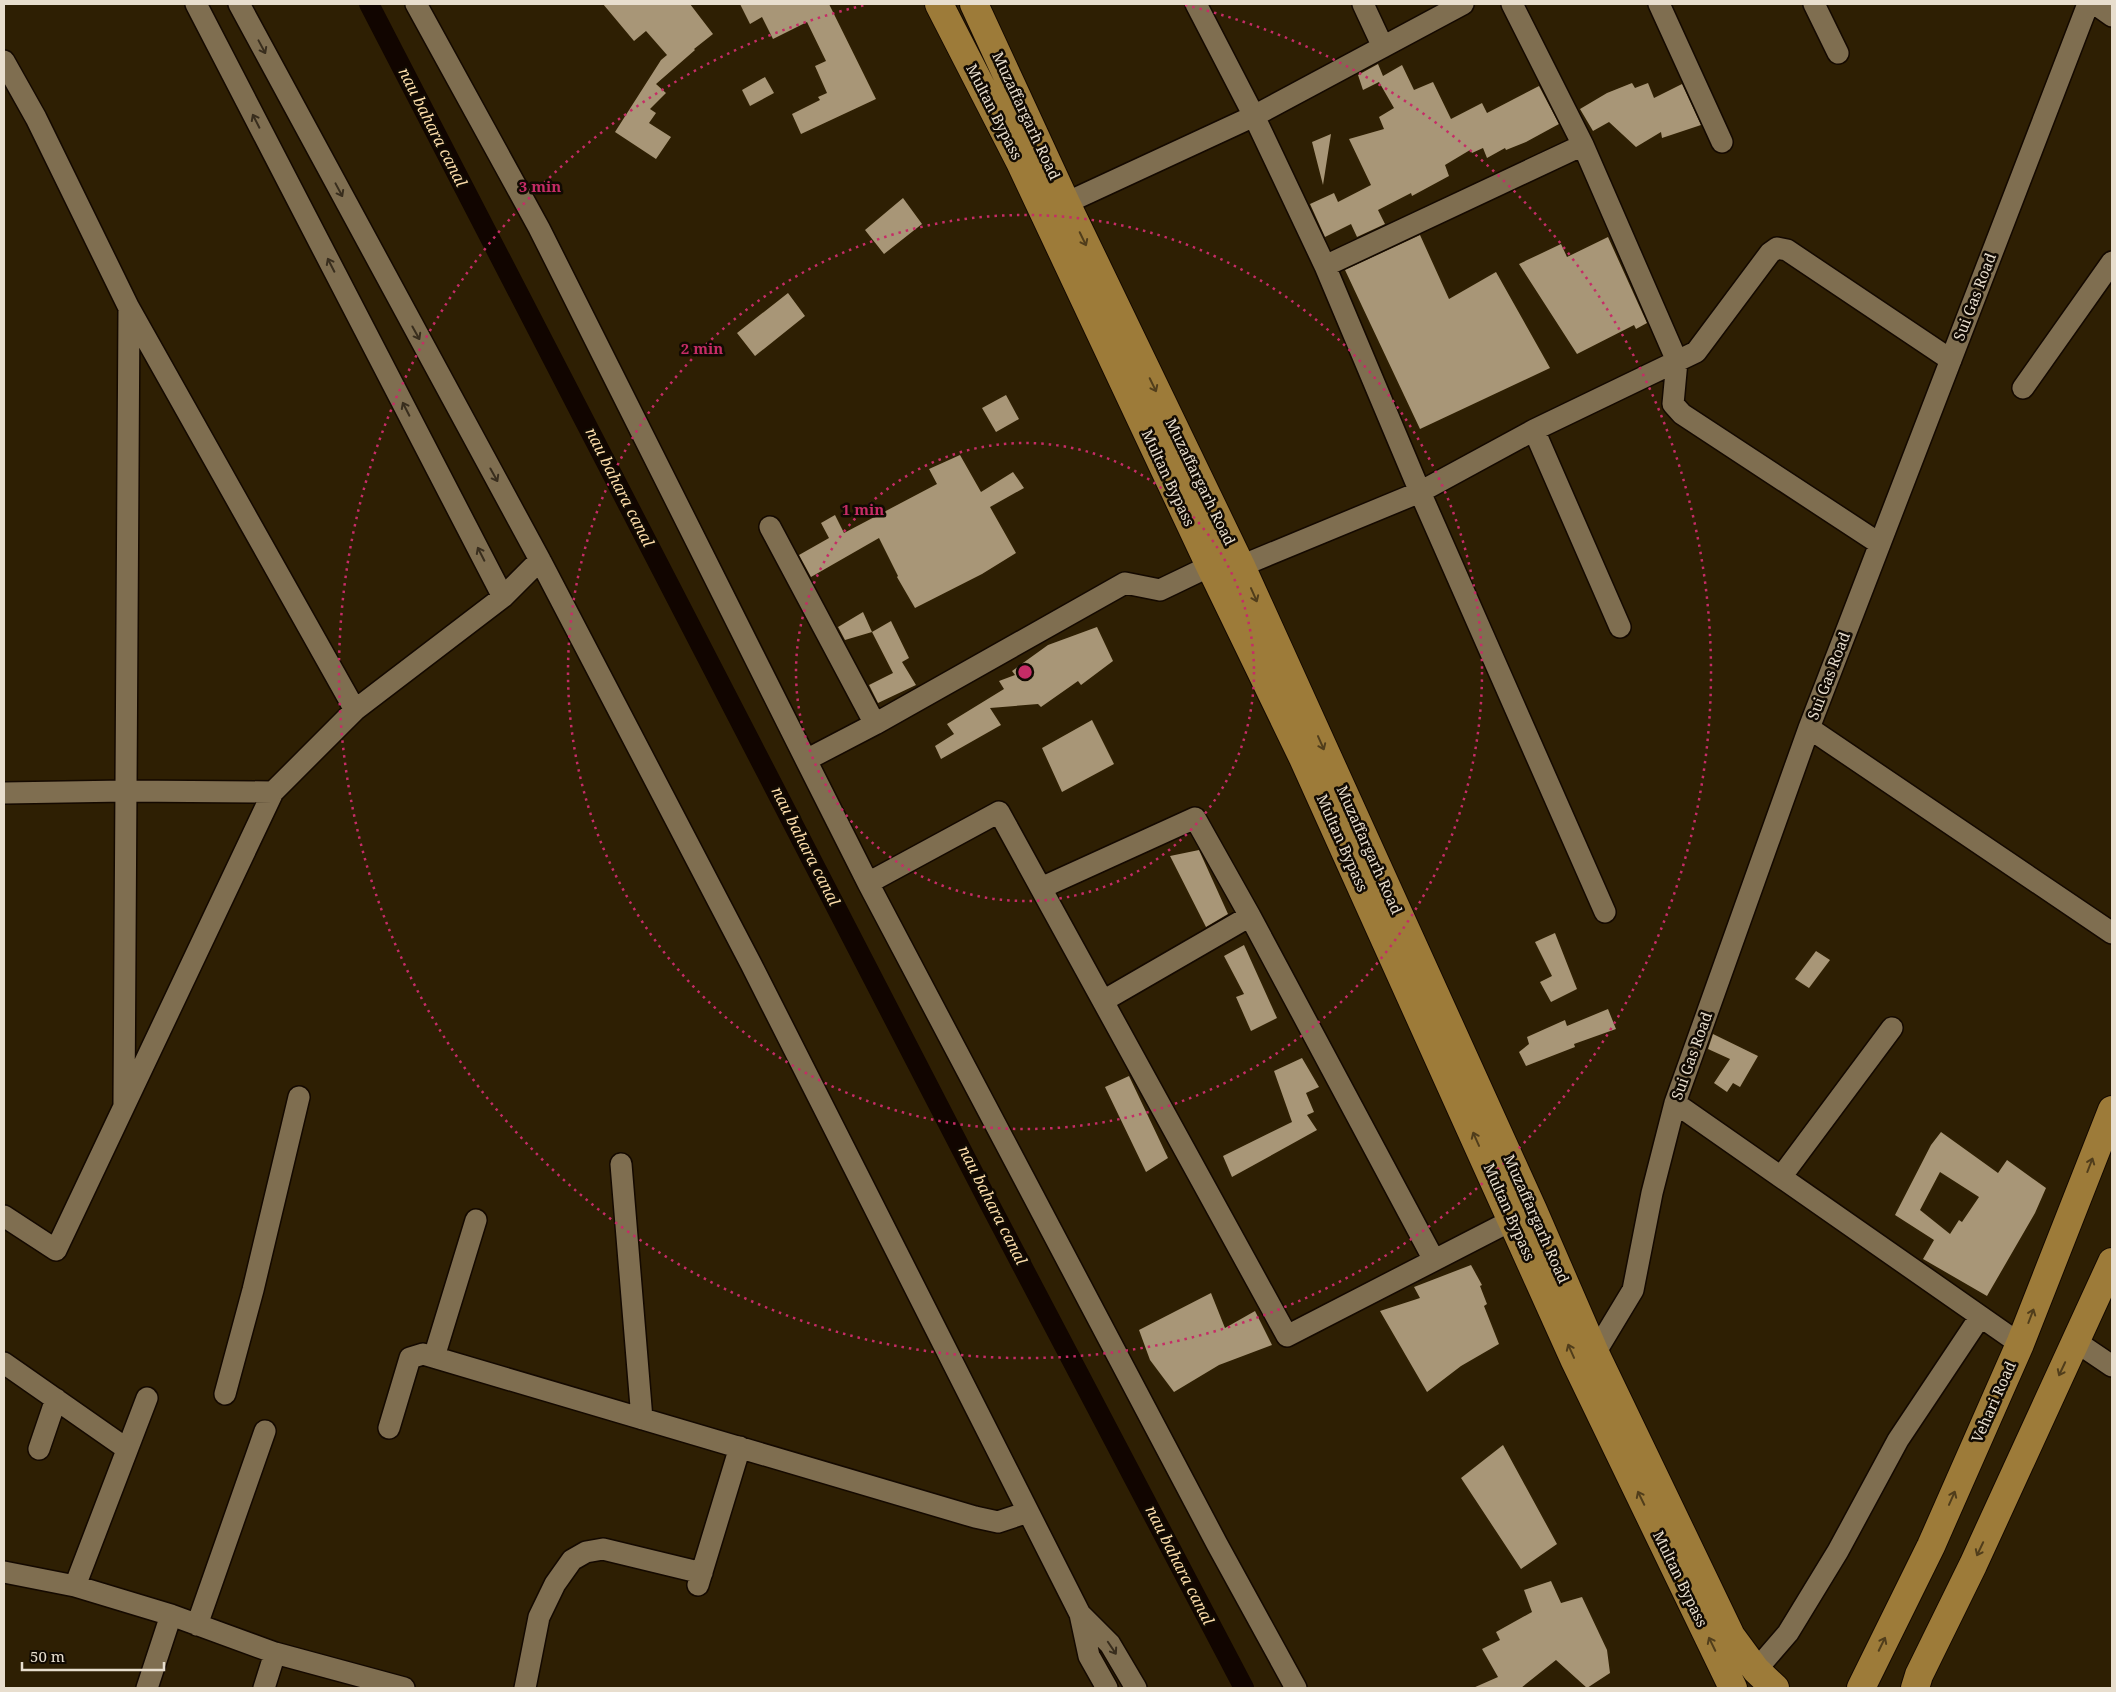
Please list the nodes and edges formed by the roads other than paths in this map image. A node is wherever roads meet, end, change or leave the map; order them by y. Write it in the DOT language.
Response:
graph roads {
  1 [pos="196,4"];
  2 [pos="239,4"];
  3 [pos="416,4"];
  4 [pos="939,4"];
  5 [pos="974,4"];
  6 [pos="1196,4"];
  7 [pos="1363,4"];
  8 [pos="1463,4"];
  9 [pos="1512,4"];
  10 [pos="1659,4"];
  11 [pos="1814,4"];
  12 [pos="2088,4"];
  13 [pos="2095,4"];
  14 [pos="2112,16"];
  15 [pos="1383,47"];
  16 [pos="1838,53"];
  17 [pos="4,61"];
  18 [pos="1254,116"];
  19 [pos="1722,142"];
  20 [pos="1583,146"];
  21 [pos="1066,203"];
  22 [pos="2112,262"];
  23 [pos="1325,266"];
  24 [pos="129,308"];
  25 [pos="1951,360"];
  26 [pos="1677,361"];
  27 [pos="2023,388"];
  28 [pos="1534,430"];
  29 [pos="1420,492"];
  30 [pos="770,527"];
  31 [pos="1880,544"];
  32 [pos="540,560"];
  33 [pos="1210,566"];
  34 [pos="1241,566"];
  35 [pos="503,597"];
  36 [pos="1620,627"];
  37 [pos="355,710"];
  38 [pos="875,724"];
  39 [pos="1809,728"];
  40 [pos="806,760"];
  41 [pos="125,791"];
  42 [pos="273,792"];
  43 [pos="4,793"];
  44 [pos="868,883"];
  45 [pos="1041,888"];
  46 [pos="1605,912"];
  47 [pos="1250,916"];
  48 [pos="2112,933"];
  49 [pos="1102,1000"];
  50 [pos="1892,1028"];
  51 [pos="298,1097"];
  52 [pos="1675,1103"];
  53 [pos="124,1104"];
  54 [pos="2112,1110"];
  55 [pos="621,1164"];
  56 [pos="1781,1177"];
  57 [pos="1523,1214"];
  58 [pos="4,1216"];
  59 [pos="476,1220"];
  60 [pos="1434,1260"];
  61 [pos="2112,1262"];
  62 [pos="2106,1292"];
  63 [pos="1980,1316"];
  64 [pos="2075,1341"];
  65 [pos="2020,1344"];
  66 [pos="1595,1353"];
  67 [pos="434,1357"];
  68 [pos="4,1363"];
  69 [pos="2112,1366"];
  70 [pos="225,1394"];
  71 [pos="147,1398"];
  72 [pos="56,1399"];
  73 [pos="642,1419"];
  74 [pos="389,1428"];
  75 [pos="265,1431"];
  76 [pos="740,1447"];
  77 [pos="39,1449"];
  78 [pos="127,1449"];
  79 [pos="1028,1512"];
  80 [pos="4,1572"];
  81 [pos="76,1586"];
  82 [pos="1080,1614"];
  83 [pos="171,1615"];
  84 [pos="197,1625"];
  85 [pos="275,1654"];
  86 [pos="1766,1679"];
  87 [pos="147,1688"];
  88 [pos="264,1688"];
  89 [pos="404,1688"];
  90 [pos="525,1688"];
  91 [pos="1107,1688"];
  92 [pos="1136,1688"];
  93 [pos="1296,1688"];
  94 [pos="1733,1688"];
  95 [pos="1861,1688"];
  96 [pos="1916,1688"];
  35 -- 1 [label="street, one-way"];
  2 -- 32 [label="street, one-way"];
  3 -- 40 [label="street"];
  4 -- 33 [label="main road, Multan Bypass"];
  5 -- 21 [label="main road, Muzaffargarh Road"];
  6 -- 18 [label="street"];
  7 -- 15 [label="street"];
  8 -- 15 [label="street"];
  9 -- 20 [label="street"];
  10 -- 19 [label="street"];
  11 -- 16 [label="street"];
  12 -- 25 [label="street, Sui Gas Road"];
  13 -- 14 [label="street"];
  15 -- 18 [label="street"];
  17 -- 24 [label="street"];
  18 -- 21 [label="street"];
  18 -- 23 [label="street"];
  20 -- 23 [label="street"];
  20 -- 26 [label="street"];
  21 -- 34 [label="main road, Muzaffargarh Road, one-way"];
  22 -- 27 [label="street"];
  23 -- 29 [label="street"];
  24 -- 37 [label="street"];
  24 -- 41 [label="street"];
  25 -- 26 [label="street"];
  25 -- 31 [label="street, Sui Gas Road"];
  26 -- 28 [label="street"];
  26 -- 31 [label="street"];
  28 -- 29 [label="street"];
  28 -- 36 [label="street"];
  29 -- 34 [label="street"];
  29 -- 46 [label="street"];
  30 -- 38 [label="street"];
  31 -- 39 [label="street, Sui Gas Road"];
  32 -- 35 [label="street"];
  32 -- 79 [label="street"];
  33 -- 38 [label="street"];
  57 -- 33 [label="main road, Multan Bypass, one-way"];
  34 -- 57 [label="main road, Muzaffargarh Road, one-way"];
  35 -- 37 [label="street"];
  37 -- 42 [label="street"];
  38 -- 40 [label="street"];
  39 -- 48 [label="street"];
  39 -- 52 [label="street, Sui Gas Road"];
  40 -- 44 [label="street"];
  41 -- 42 [label="street"];
  41 -- 43 [label="street"];
  41 -- 53 [label="street"];
  42 -- 53 [label="street"];
  44 -- 45 [label="street"];
  44 -- 93 [label="street"];
  45 -- 47 [label="street"];
  45 -- 49 [label="street"];
  47 -- 49 [label="street"];
  47 -- 60 [label="street"];
  49 -- 60 [label="street"];
  50 -- 56 [label="street"];
  51 -- 70 [label="street"];
  52 -- 56 [label="street"];
  52 -- 66 [label="street, Sui Gas Road"];
  53 -- 58 [label="street"];
  65 -- 54 [label="main road, Vehari Road, one-way"];
  55 -- 73 [label="street"];
  56 -- 63 [label="street"];
  57 -- 60 [label="street"];
  57 -- 66 [label="main road, Muzaffargarh Road"];
  94 -- 57 [label="main road, Multan Bypass, one-way"];
  59 -- 67 [label="street"];
  61 -- 62 [label="main road"];
  62 -- 64 [label="main road"];
  63 -- 65 [label="street"];
  63 -- 86 [label="street"];
  64 -- 69 [label="street"];
  64 -- 96 [label="main road, one-way"];
  95 -- 65 [label="main road, Vehari Road, one-way"];
  66 -- 86 [label="main road, Muzaffargarh Road"];
  67 -- 73 [label="street"];
  67 -- 74 [label="street"];
  68 -- 72 [label="street"];
  71 -- 78 [label="street"];
  72 -- 77 [label="street"];
  72 -- 78 [label="street"];
  73 -- 76 [label="street"];
  75 -- 84 [label="street"];
  76 -- 79 [label="street"];
  76 -- 90 [label="street"];
  78 -- 81 [label="street"];
  79 -- 82 [label="street"];
  80 -- 81 [label="street"];
  81 -- 83 [label="street"];
  82 -- 91 [label="street"];
  82 -- 92 [label="street, one-way"];
  83 -- 84 [label="street"];
  83 -- 87 [label="street"];
  84 -- 85 [label="street"];
  85 -- 88 [label="street"];
  85 -- 89 [label="street"];
}
